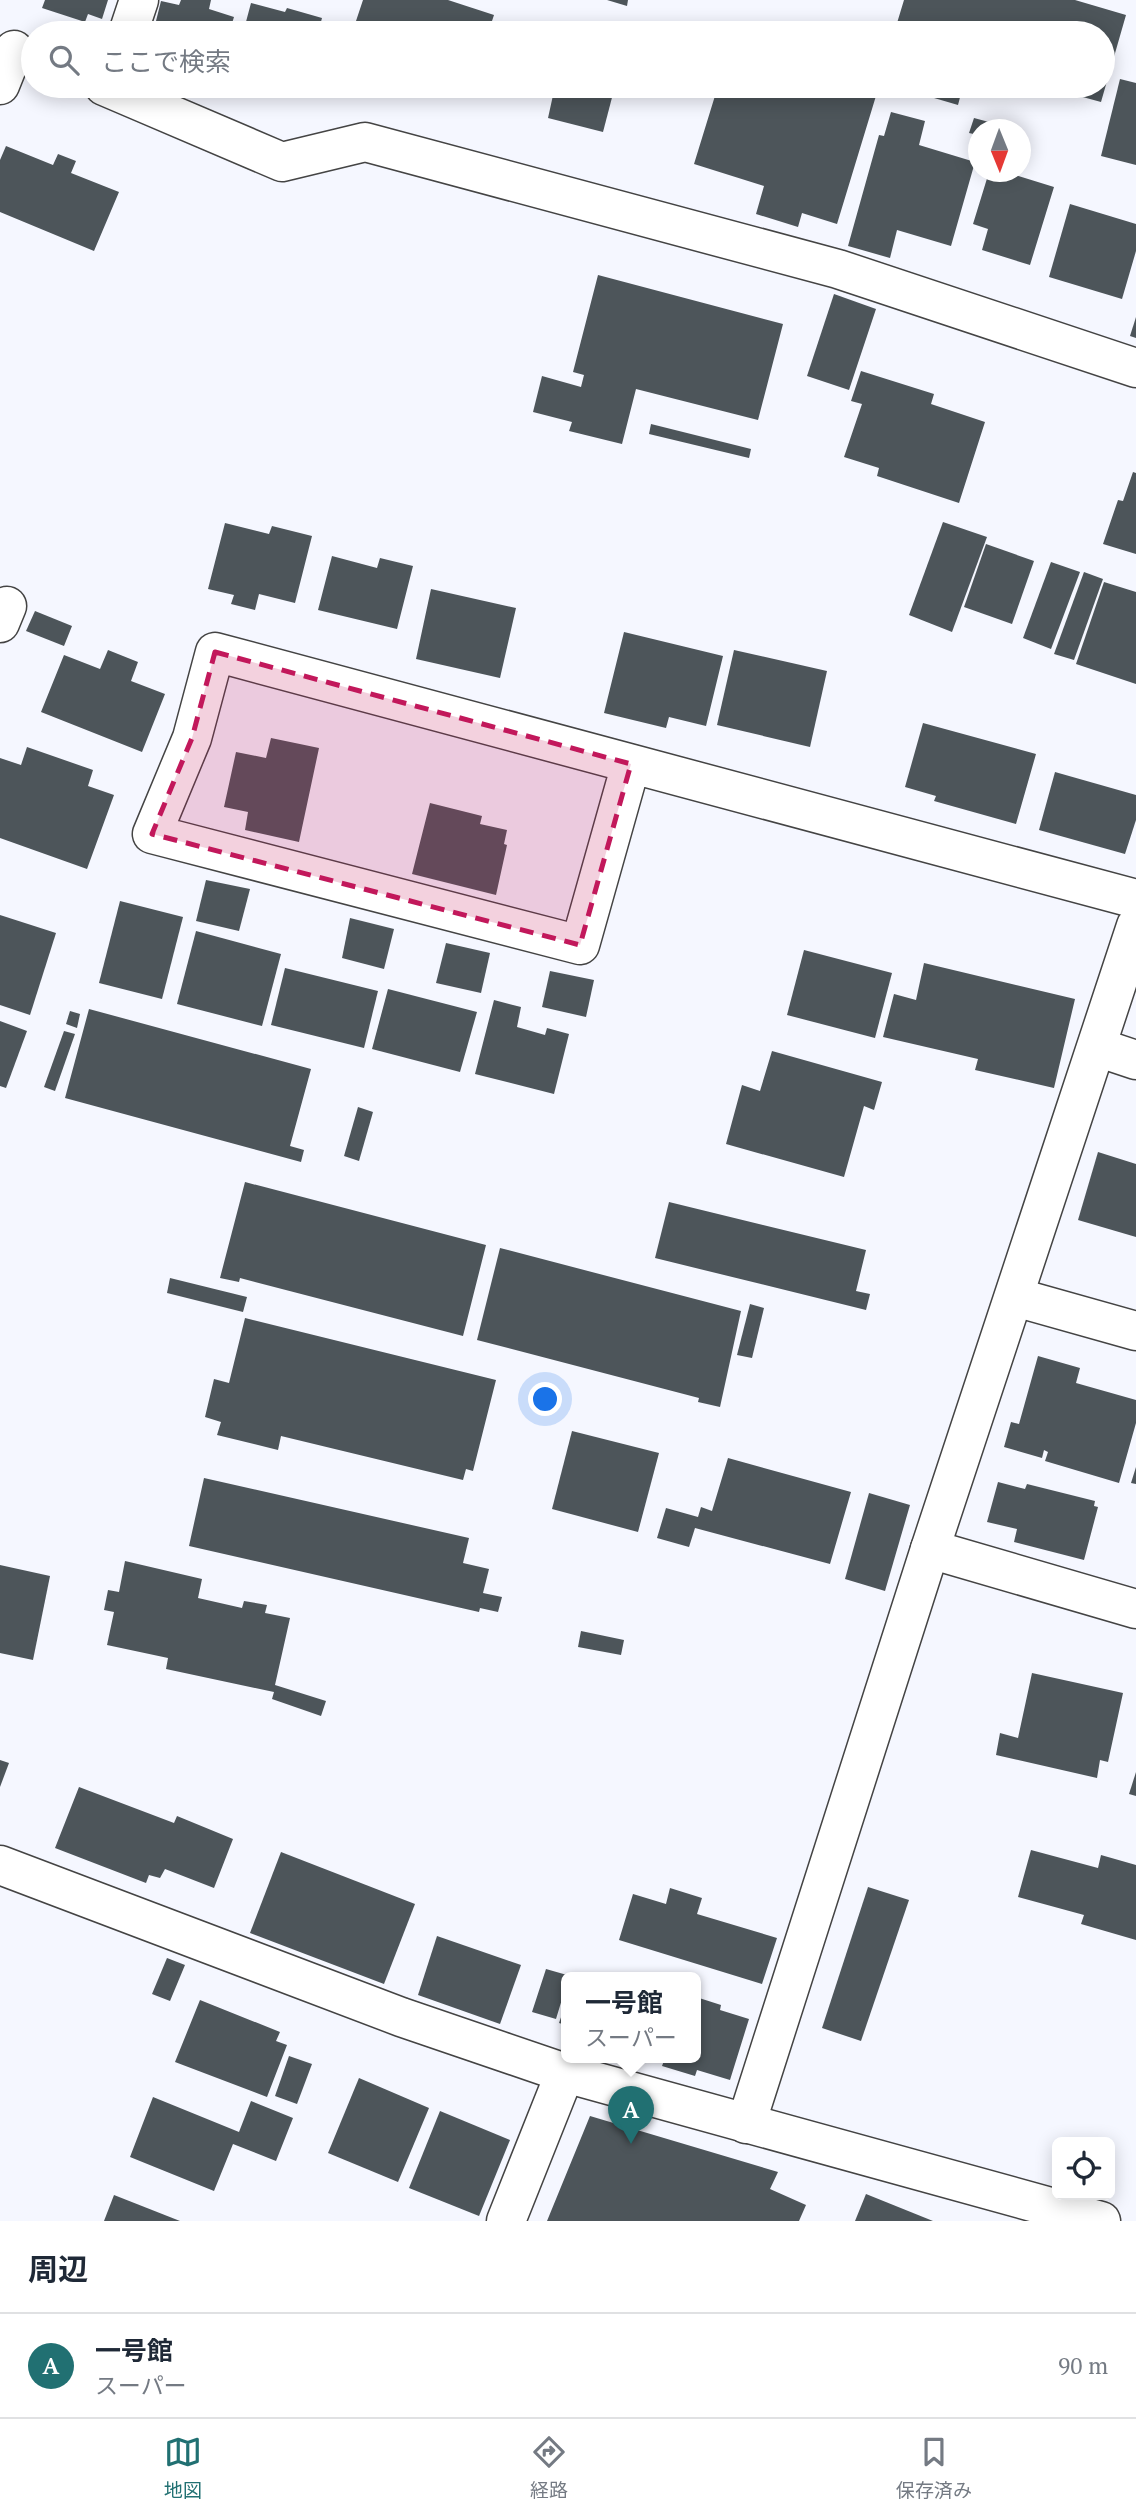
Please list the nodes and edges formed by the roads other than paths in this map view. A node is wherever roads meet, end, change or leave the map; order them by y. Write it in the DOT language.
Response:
graph roads {
  1 [pos="138,0"];
  2 [pos="132,21"];
  3 [pos="16,51"];
  4 [pos="0,85"];
  5 [pos="134,98"];
  6 [pos="1136,369"];
  7 [pos="631,764"];
  8 [pos="1136,899"];
  9 [pos="1136,926"];
  10 [pos="1097,1047"];
  11 [pos="1136,1060"];
  12 [pos="1015,1297"];
  13 [pos="1136,1331"];
  14 [pos="930,1549"];
  15 [pos="1136,1609"];
  16 [pos="0,1865"];
  17 [pos="565,2073"];
  18 [pos="746,2124"];
  19 [pos="1003,2209"];
  20 [pos="506,2221"];
  21 [pos="1101,2221"];
  1 -- 2 [label="street"];
  3 -- 4 [label="street"];
  5 -- 6 [label="street"];
  7 -- 7 [label="street"];
  7 -- 8 [label="street"];
  9 -- 10 [label="street"];
  10 -- 11 [label="street"];
  10 -- 12 [label="street"];
  12 -- 13 [label="street"];
  12 -- 14 [label="street"];
  14 -- 15 [label="street"];
  14 -- 18 [label="street"];
  16 -- 17 [label="street"];
  17 -- 18 [label="street"];
  17 -- 20 [label="street"];
  18 -- 19 [label="street"];
  19 -- 21 [label="street"];
}
